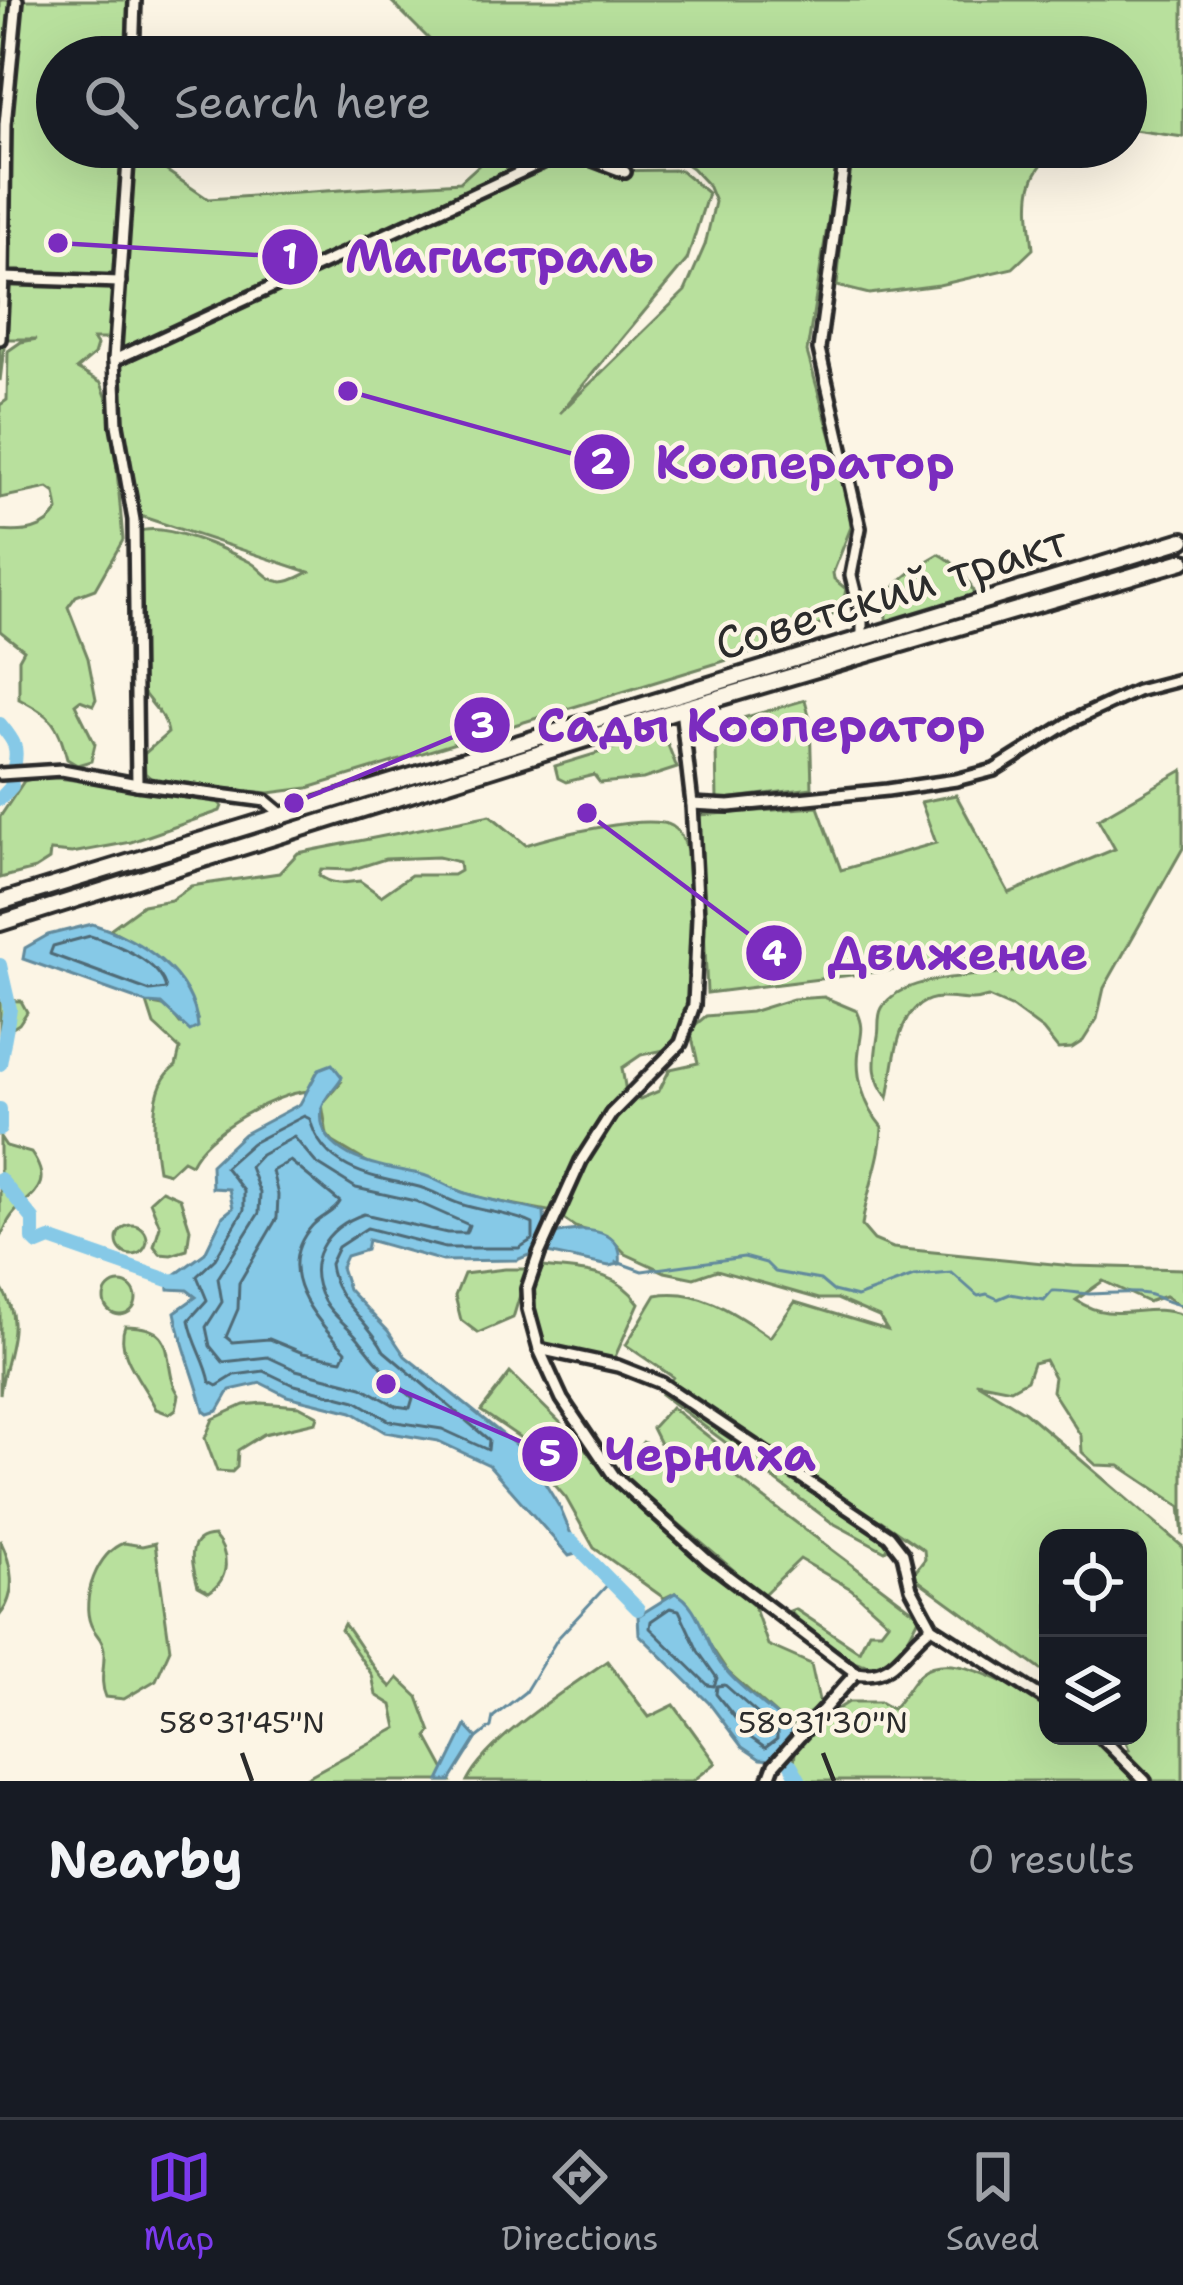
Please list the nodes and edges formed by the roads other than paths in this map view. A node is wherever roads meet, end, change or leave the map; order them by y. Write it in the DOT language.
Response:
graph roads {
  1 [pos="17,0"];
  2 [pos="135,0"];
  3 [pos="134,36"];
  4 [pos="128,168"];
  5 [pos="530,168"];
  6 [pos="615,168"];
  7 [pos="843,168"];
  8 [pos="626,172"];
  9 [pos="3,278"];
  10 [pos="120,282"];
  11 [pos="0,339"];
  12 [pos="114,360"];
  13 [pos="1183,540"];
  14 [pos="1183,560"];
  15 [pos="862,640"];
  16 [pos="1183,679"];
  17 [pos="681,709"];
  18 [pos="0,774"];
  19 [pos="137,784"];
  20 [pos="692,804"];
  21 [pos="284,816"];
  22 [pos="0,902"];
  23 [pos="0,923"];
  24 [pos="539,1348"];
  25 [pos="932,1627"];
  26 [pos="856,1673"];
  27 [pos="1039,1695"];
  28 [pos="1109,1745"];
  29 [pos="768,1781"];
  30 [pos="1145,1781"];
  1 -- 9 [label="street"];
  2 -- 3 [label="street"];
  4 -- 10 [label="street"];
  5 -- 12 [label="street"];
  6 -- 8 [label="street"];
  7 -- 15 [label="street"];
  9 -- 10 [label="street"];
  9 -- 11 [label="street"];
  10 -- 12 [label="street"];
  12 -- 19 [label="street"];
  13 -- 15 [label="highway, Советский тракт"];
  14 -- 17 [label="highway, Советский тракт"];
  15 -- 21 [label="highway, Советский тракт"];
  16 -- 20 [label="street"];
  17 -- 20 [label="street"];
  17 -- 23 [label="highway, Советский тракт"];
  18 -- 19 [label="street"];
  19 -- 21 [label="street"];
  20 -- 24 [label="street"];
  21 -- 22 [label="highway, Советский тракт"];
  24 -- 25 [label="street"];
  24 -- 26 [label="street"];
  25 -- 26 [label="street"];
  25 -- 27 [label="street"];
  26 -- 29 [label="street"];
  28 -- 30 [label="street"];
}
